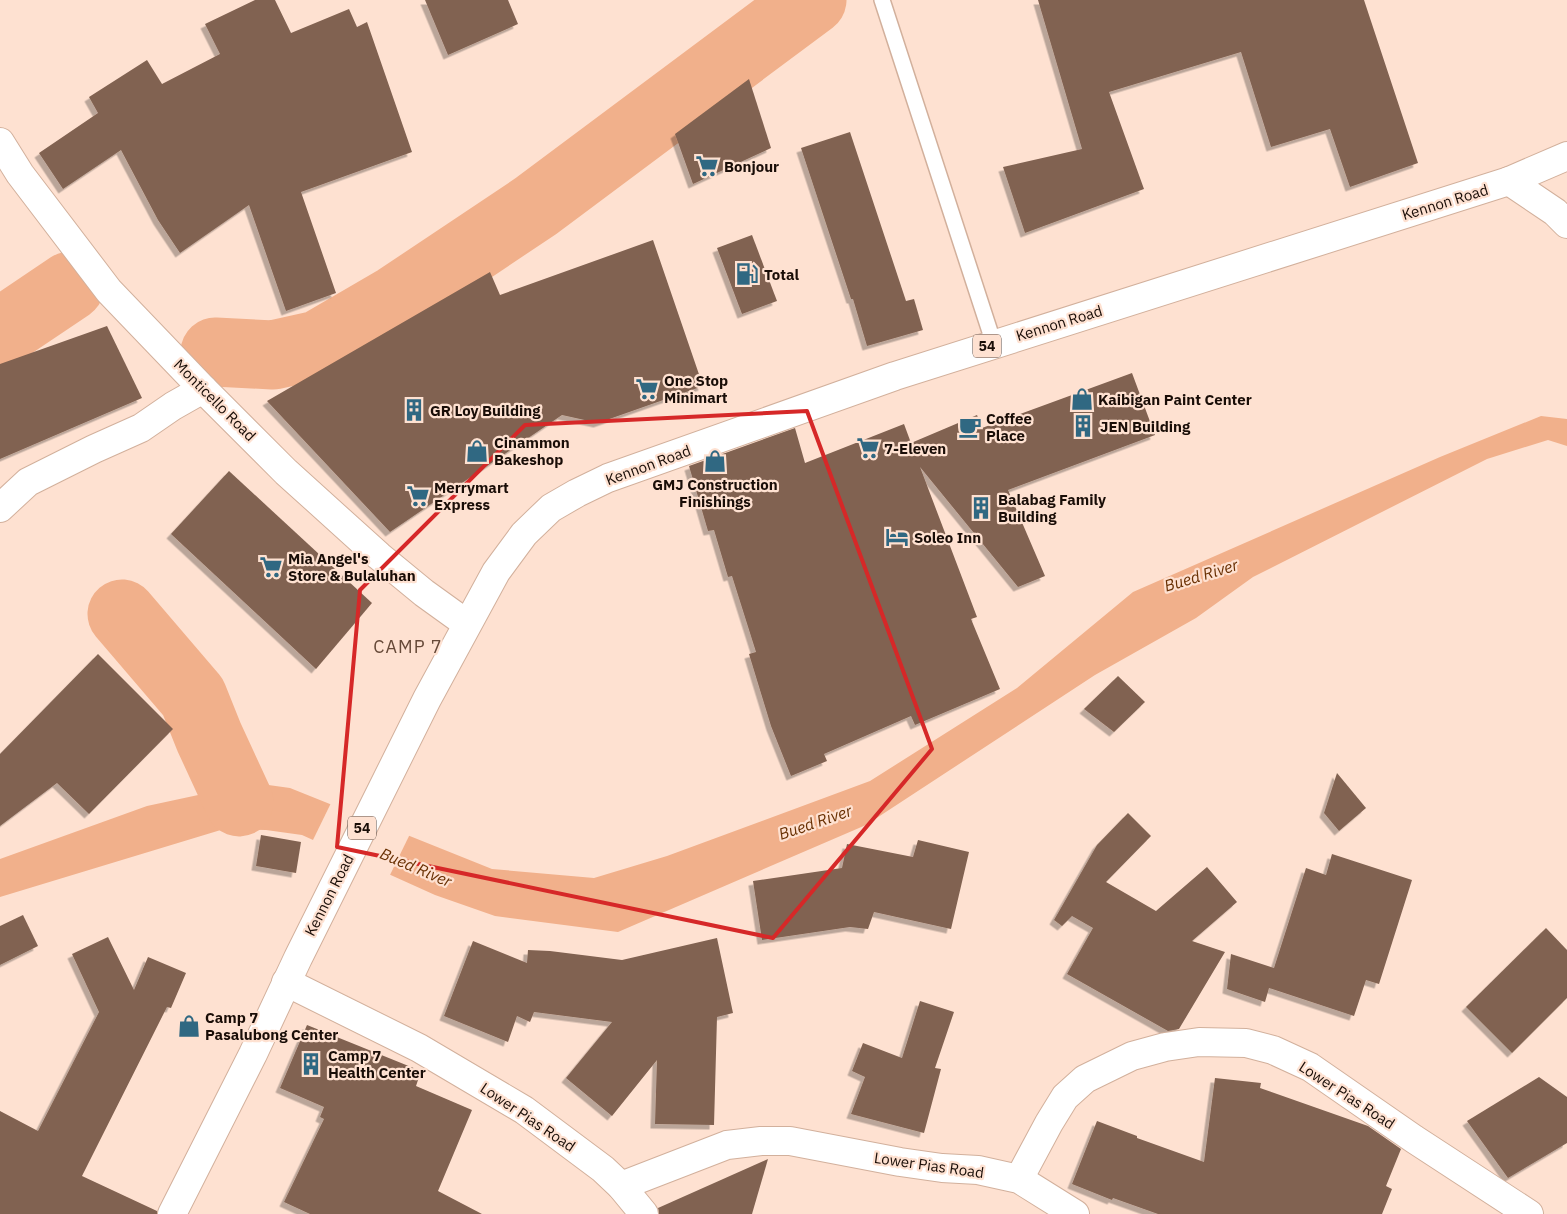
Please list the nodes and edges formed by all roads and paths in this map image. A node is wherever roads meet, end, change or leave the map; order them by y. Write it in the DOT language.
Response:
graph roads {
  1 [pos="882,0"];
  2 [pos="0,142"];
  3 [pos="1567,156"];
  4 [pos="1509,182"];
  5 [pos="1567,224"];
  6 [pos="994,344"];
  7 [pos="202,389"];
  8 [pos="0,508"];
  9 [pos="467,624"];
  10 [pos="286,982"];
  11 [pos="1019,1179"];
  12 [pos="621,1186"];
  13 [pos="172,1214"];
  14 [pos="644,1214"];
  15 [pos="1075,1214"];
  16 [pos="1529,1214"];
  1 -- 6 [label="lane"];
  2 -- 7 [label="main road, Monticello Road"];
  3 -- 4 [label="main road, Kennon Road / 54"];
  4 -- 5 [label="main road"];
  4 -- 6 [label="main road, Kennon Road / 54"];
  6 -- 9 [label="main road, Kennon Road / 54"];
  7 -- 8 [label="main road"];
  7 -- 9 [label="main road, Monticello Road"];
  9 -- 10 [label="main road, Kennon Road / 54"];
  10 -- 12 [label="main road, Lower Pias Road"];
  10 -- 13 [label="main road, Kennon Road / 54"];
  11 -- 12 [label="main road, Lower Pias Road"];
  11 -- 15 [label="main road"];
  11 -- 16 [label="main road, Lower Pias Road"];
  12 -- 14 [label="main road"];
}
